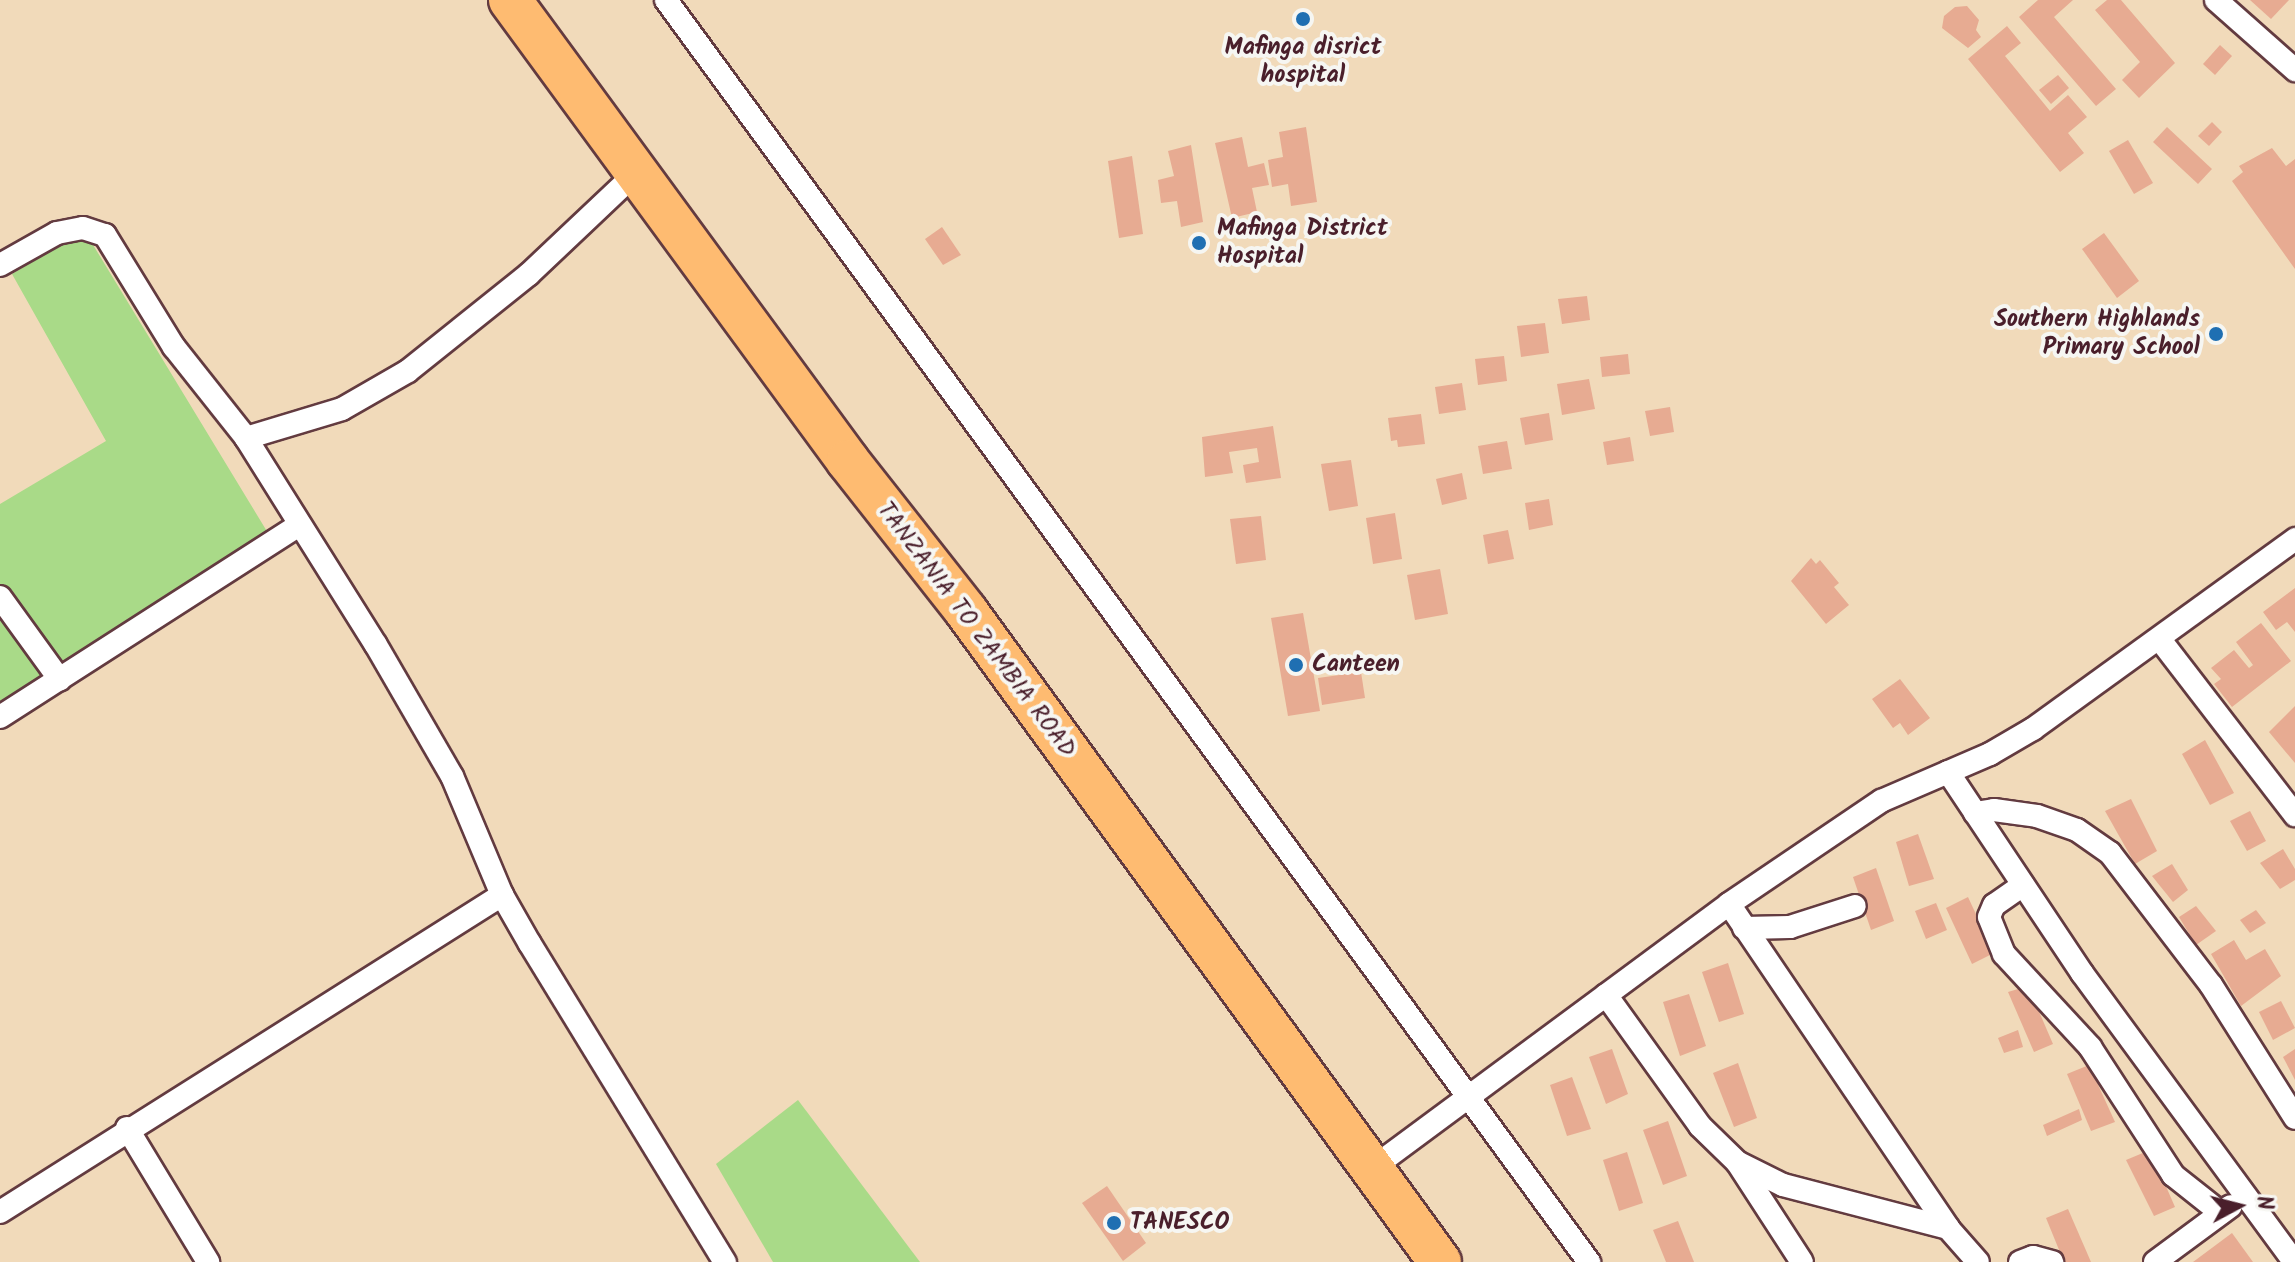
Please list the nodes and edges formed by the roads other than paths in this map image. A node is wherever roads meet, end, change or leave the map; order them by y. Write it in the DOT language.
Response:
graph roads {
  1 [pos="510,0"];
  2 [pos="666,0"];
  3 [pos="2216,0"];
  4 [pos="2295,70"];
  5 [pos="636,173"];
  6 [pos="0,265"];
  7 [pos="246,438"];
  8 [pos="299,525"];
  9 [pos="2295,539"];
  10 [pos="0,597"];
  11 [pos="2161,641"];
  12 [pos="60,680"];
  13 [pos="0,717"];
  14 [pos="1948,772"];
  15 [pos="1975,813"];
  16 [pos="2295,815"];
  17 [pos="2023,885"];
  18 [pos="502,895"];
  19 [pos="1729,904"];
  20 [pos="1855,906"];
  21 [pos="1744,928"];
  22 [pos="1606,995"];
  23 [pos="1468,1097"];
  24 [pos="2295,1118"];
  25 [pos="127,1128"];
  26 [pos="1737,1162"];
  27 [pos="1371,1169"];
  28 [pos="2246,1196"];
  29 [pos="0,1212"];
  30 [pos="2221,1213"];
  31 [pos="1948,1228"];
  32 [pos="2293,1256"];
  33 [pos="1978,1261"];
  34 [pos="208,1262"];
  35 [pos="725,1262"];
  36 [pos="1440,1262"];
  37 [pos="1589,1262"];
  38 [pos="1802,1262"];
  39 [pos="2020,1262"];
  40 [pos="2052,1262"];
  41 [pos="2155,1262"];
  1 -- 5 [label="highway, TANZANIA TO ZAMBIA ROAD"];
  2 -- 23 [label="street"];
  3 -- 4 [label="street"];
  5 -- 7 [label="street"];
  5 -- 27 [label="highway, TANZANIA TO ZAMBIA ROAD"];
  6 -- 7 [label="street"];
  7 -- 8 [label="street"];
  8 -- 12 [label="street"];
  8 -- 18 [label="street"];
  9 -- 11 [label="street"];
  10 -- 12 [label="street"];
  11 -- 14 [label="street"];
  11 -- 16 [label="street"];
  12 -- 13 [label="street"];
  14 -- 15 [label="street"];
  14 -- 19 [label="street"];
  15 -- 17 [label="street"];
  15 -- 24 [label="street"];
  17 -- 28 [label="street"];
  17 -- 30 [label="street"];
  18 -- 25 [label="street"];
  18 -- 35 [label="street"];
  19 -- 21 [label="street"];
  19 -- 22 [label="street"];
  20 -- 21 [label="street"];
  21 -- 31 [label="street"];
  22 -- 23 [label="street"];
  22 -- 26 [label="street"];
  23 -- 27 [label="street"];
  23 -- 37 [label="street"];
  25 -- 29 [label="street"];
  25 -- 34 [label="street"];
  26 -- 31 [label="street"];
  26 -- 38 [label="street"];
  27 -- 36 [label="highway, TANZANIA TO ZAMBIA ROAD"];
  28 -- 30 [label="street"];
  28 -- 32 [label="street"];
  30 -- 41 [label="street"];
  31 -- 33 [label="street"];
  39 -- 40 [label="street"];
}
